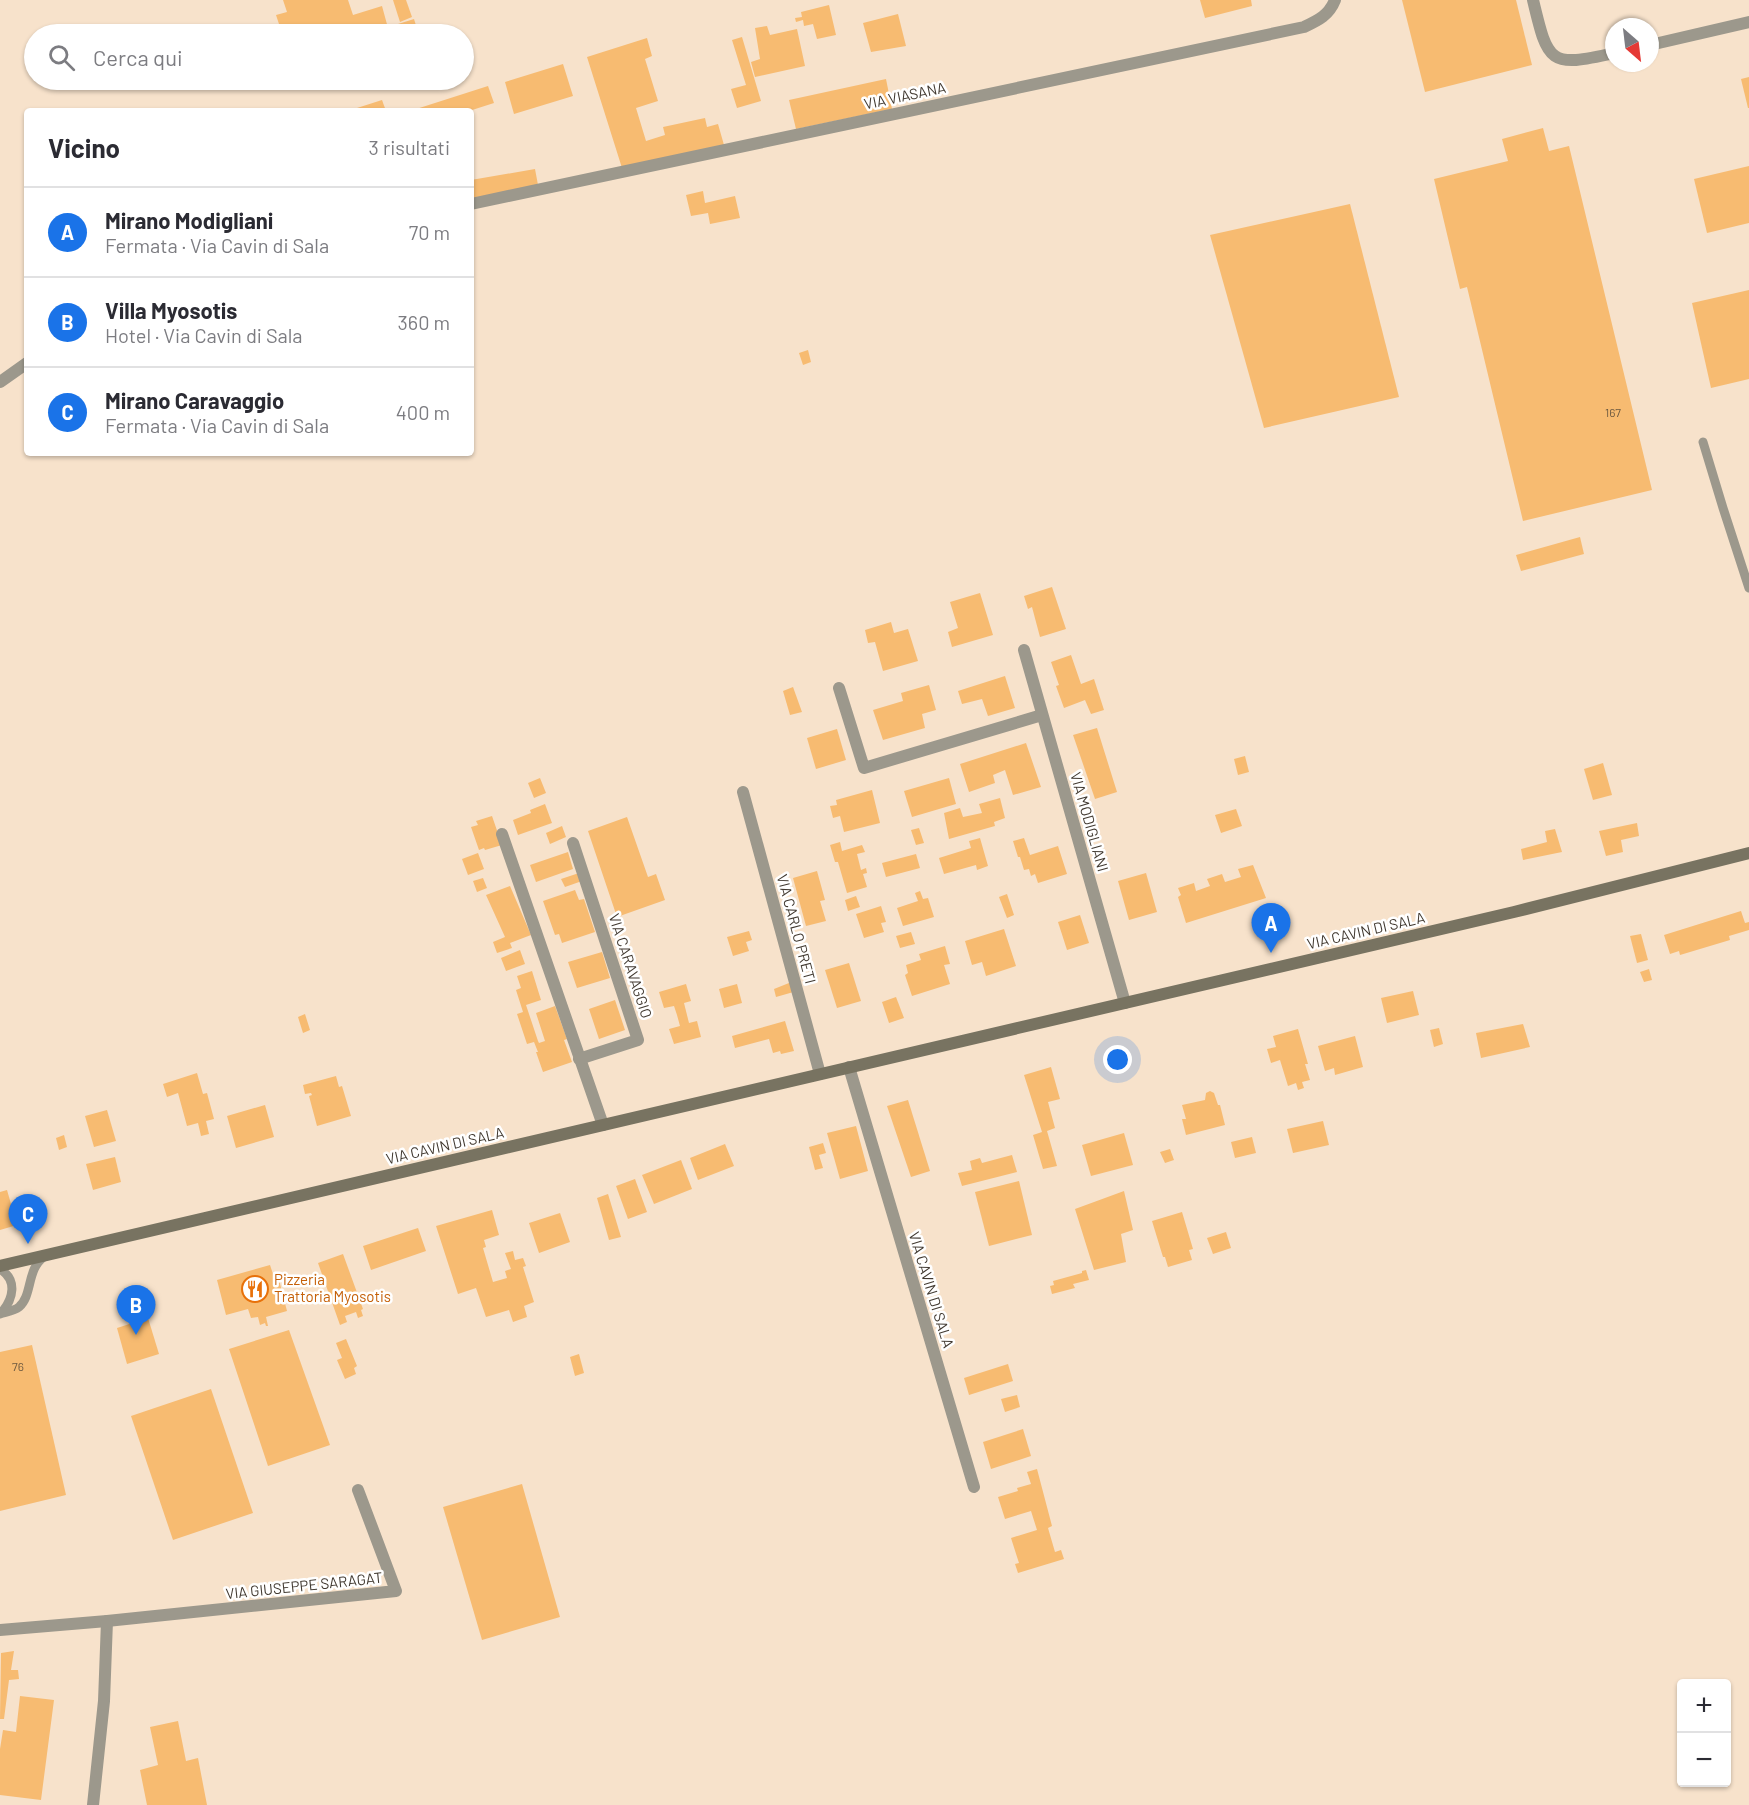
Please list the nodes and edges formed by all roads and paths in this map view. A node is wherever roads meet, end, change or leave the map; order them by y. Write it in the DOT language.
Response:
graph roads {
  1 [pos="1335,0"];
  2 [pos="1533,0"];
  3 [pos="1749,22"];
  4 [pos="1659,43"];
  5 [pos="1605,55"];
  6 [pos="474,203"];
  7 [pos="24,365"];
  8 [pos="0,382"];
  9 [pos="1703,442"];
  10 [pos="1749,588"];
  11 [pos="1024,650"];
  12 [pos="839,688"];
  13 [pos="1042,714"];
  14 [pos="743,792"];
  15 [pos="502,834"];
  16 [pos="573,843"];
  17 [pos="1747,851"];
  18 [pos="1125,1003"];
  19 [pos="579,1059"];
  20 [pos="849,1067"];
  21 [pos="820,1074"];
  22 [pos="603,1125"];
  23 [pos="48,1255"];
  24 [pos="0,1268"];
  25 [pos="0,1314"];
  26 [pos="974,1487"];
  27 [pos="358,1490"];
  28 [pos="107,1621"];
  29 [pos="0,1630"];
  30 [pos="93,1805"];
  1 -- 6 [label="street, VIA VIASANA"];
  2 -- 5 [label="street"];
  3 -- 4 [label="street"];
  7 -- 8 [label="street"];
  9 -- 10 [label="lane"];
  11 -- 13 [label="street, VIA MODIGLIANI"];
  12 -- 13 [label="street"];
  13 -- 18 [label="street, VIA MODIGLIANI"];
  14 -- 21 [label="street, VIA CARLO PRETI"];
  15 -- 19 [label="street"];
  16 -- 19 [label="street, VIA CARAVAGGIO"];
  17 -- 18 [label="main road, VIA CAVIN DI SALA"];
  18 -- 20 [label="main road, VIA CAVIN DI SALA"];
  19 -- 22 [label="street"];
  20 -- 21 [label="main road, VIA CAVIN DI SALA"];
  20 -- 26 [label="street, VIA CAVIN DI SALA"];
  21 -- 22 [label="main road, VIA CAVIN DI SALA"];
  22 -- 23 [label="main road, VIA CAVIN DI SALA"];
  23 -- 24 [label="main road, VIA CAVIN DI SALA"];
  23 -- 25 [label="lane, VIA CAVIN DI SALA"];
  24 -- 25 [label="lane, VIA CAVIN DI SALA"];
  27 -- 28 [label="street, VIA GIUSEPPE SARAGAT"];
  28 -- 29 [label="street, VIA GIUSEPPE SARAGAT"];
  28 -- 30 [label="street"];
}
